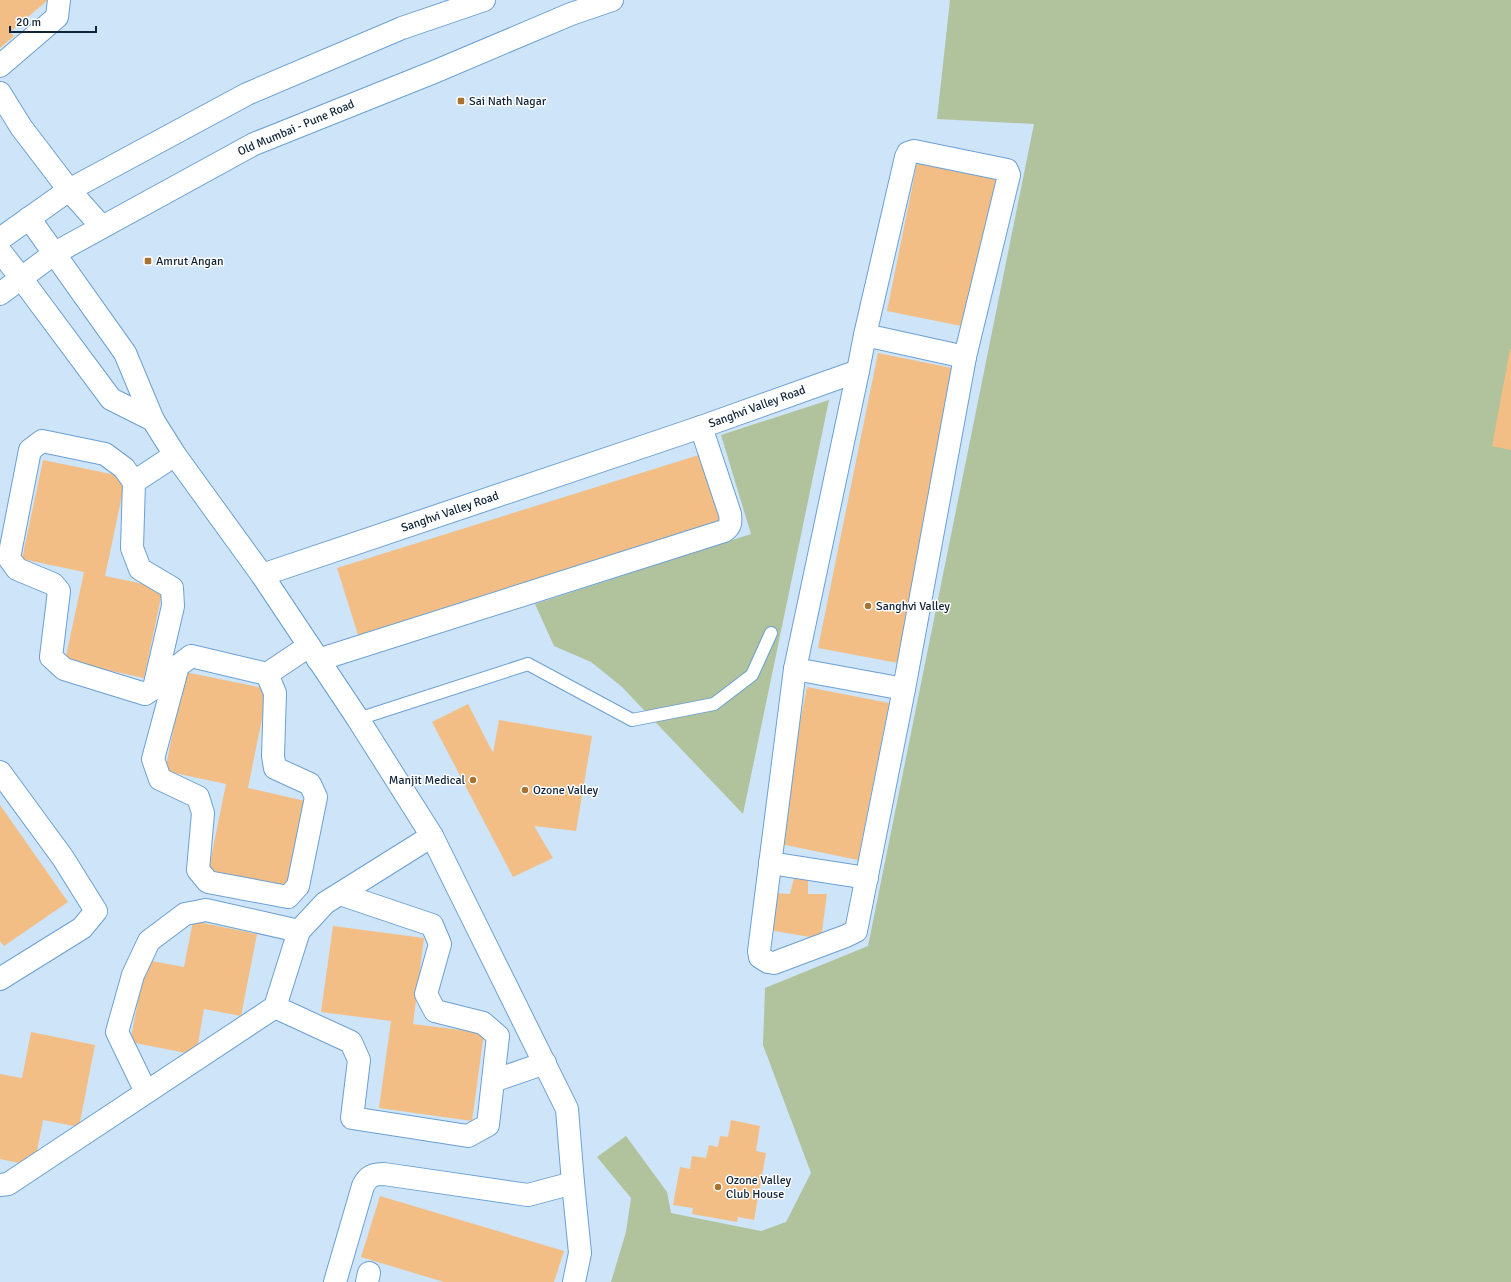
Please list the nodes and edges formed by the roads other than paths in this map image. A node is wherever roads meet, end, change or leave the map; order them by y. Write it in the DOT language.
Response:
graph roads {
  1 [pos="59,0"];
  2 [pos="484,0"];
  3 [pos="612,0"];
  4 [pos="442,7"];
  5 [pos="0,66"];
  6 [pos="0,93"];
  7 [pos="69,190"];
  8 [pos="29,218"];
  9 [pos="102,227"];
  10 [pos="0,240"];
  11 [pos="0,251"];
  12 [pos="55,254"];
  13 [pos="21,278"];
  14 [pos="0,294"];
  15 [pos="865,335"];
  16 [pos="965,357"];
  17 [pos="858,371"];
  18 [pos="153,420"];
  19 [pos="701,427"];
  20 [pos="175,455"];
  21 [pos="134,482"];
  22 [pos="262,575"];
  23 [pos="771,633"];
  24 [pos="314,653"];
  25 [pos="795,669"];
  26 [pos="267,674"];
  27 [pos="904,688"];
  28 [pos="358,719"];
  29 [pos="0,772"];
  30 [pos="432,836"];
  31 [pos="770,863"];
  32 [pos="867,878"];
  33 [pos="340,894"];
  34 [pos="299,931"];
  35 [pos="2,972"];
  36 [pos="275,1006"];
  37 [pos="545,1063"];
  38 [pos="493,1081"];
  39 [pos="146,1092"];
  40 [pos="572,1183"];
  41 [pos="0,1185"];
  42 [pos="335,1282"];
  43 [pos="574,1282"];
  1 -- 5 [label="street"];
  2 -- 4 [label="street"];
  3 -- 9 [label="street, Old Mumbai - Pune Road"];
  4 -- 7 [label="street"];
  6 -- 7 [label="street"];
  7 -- 8 [label="street"];
  7 -- 9 [label="street"];
  8 -- 10 [label="street"];
  8 -- 12 [label="street"];
  9 -- 12 [label="street, Old Mumbai - Pune Road"];
  11 -- 13 [label="street"];
  12 -- 13 [label="street, Old Mumbai - Pune Road"];
  12 -- 18 [label="street"];
  13 -- 14 [label="street, Old Mumbai - Pune Road"];
  13 -- 18 [label="street"];
  15 -- 16 [label="street"];
  15 -- 16 [label="street"];
  15 -- 17 [label="street"];
  16 -- 27 [label="street"];
  17 -- 19 [label="street, Sanghvi Valley Road"];
  17 -- 25 [label="street"];
  18 -- 20 [label="street"];
  19 -- 22 [label="street, Sanghvi Valley Road"];
  19 -- 24 [label="street"];
  20 -- 21 [label="street"];
  20 -- 22 [label="street"];
  21 -- 21 [label="street"];
  22 -- 24 [label="street"];
  23 -- 28 [label="lane"];
  24 -- 26 [label="street"];
  24 -- 28 [label="street"];
  25 -- 27 [label="street"];
  25 -- 31 [label="street"];
  26 -- 26 [label="street"];
  27 -- 32 [label="street"];
  28 -- 30 [label="street"];
  29 -- 35 [label="street"];
  30 -- 33 [label="street"];
  30 -- 37 [label="street"];
  31 -- 32 [label="street"];
  31 -- 32 [label="street"];
  33 -- 34 [label="street"];
  33 -- 38 [label="street"];
  34 -- 36 [label="street"];
  34 -- 39 [label="street"];
  36 -- 38 [label="street"];
  36 -- 39 [label="street"];
  37 -- 38 [label="street"];
  37 -- 40 [label="street"];
  39 -- 41 [label="street"];
  40 -- 42 [label="street"];
  40 -- 43 [label="street"];
}
